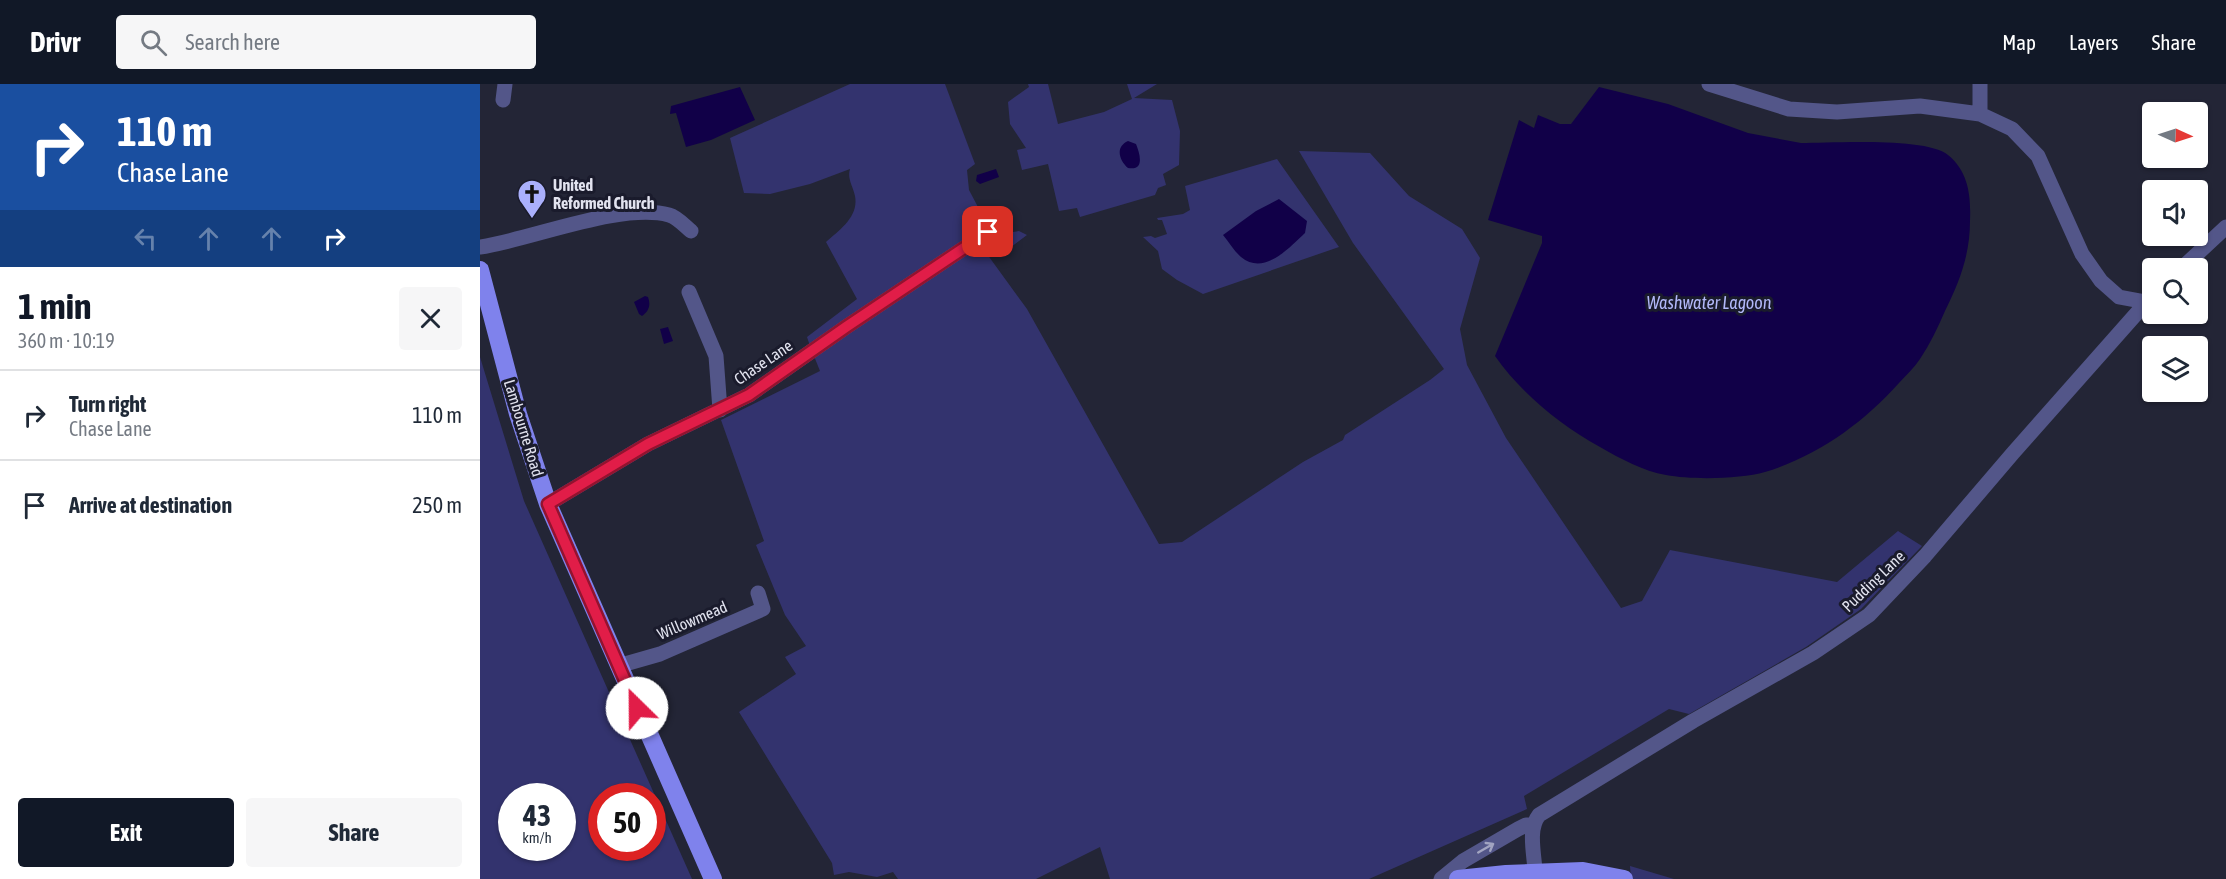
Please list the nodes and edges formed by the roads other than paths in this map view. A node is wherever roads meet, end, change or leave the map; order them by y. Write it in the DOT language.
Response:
graph roads {
  1 [pos="505,84"];
  2 [pos="1709,84"];
  3 [pos="1980,84"];
  4 [pos="503,100"];
  5 [pos="1980,114"];
  6 [pos="2226,227"];
  7 [pos="691,231"];
  8 [pos="988,232"];
  9 [pos="480,248"];
  10 [pos="2193,258"];
  11 [pos="480,270"];
  12 [pos="689,292"];
  13 [pos="2142,299"];
  14 [pos="2142,307"];
  15 [pos="720,410"];
  16 [pos="548,504"];
  17 [pos="758,593"];
  18 [pos="618,666"];
  19 [pos="1534,825"];
  20 [pos="1535,873"];
  21 [pos="713,879"];
  22 [pos="1441,879"];
  23 [pos="1458,879"];
  24 [pos="1624,879"];
  1 -- 4 [label="street"];
  2 -- 5 [label="street"];
  3 -- 5 [label="street"];
  5 -- 13 [label="street"];
  6 -- 10 [label="street"];
  7 -- 9 [label="street"];
  8 -- 15 [label="street, Chase Lane"];
  11 -- 16 [label="main road, Lambourne Road"];
  12 -- 15 [label="street"];
  14 -- 19 [label="street, Pudding Lane"];
  15 -- 16 [label="street, Chase Lane"];
  16 -- 18 [label="main road, Lambourne Road"];
  17 -- 18 [label="street, Willowmead"];
  18 -- 21 [label="main road, Lambourne Road"];
  19 -- 20 [label="street"];
  22 -- 19 [label="street, one-way"];
  20 -- 23 [label="main road"];
  20 -- 24 [label="main road"];
}
